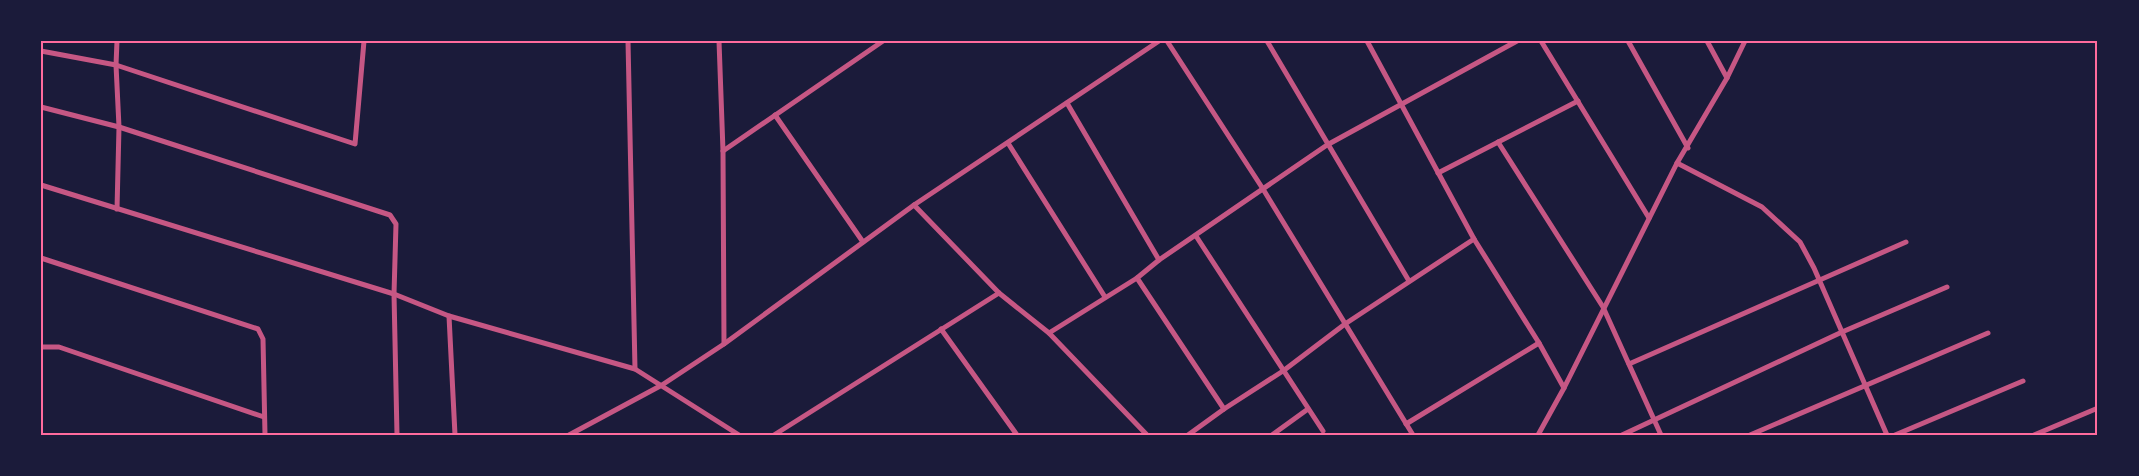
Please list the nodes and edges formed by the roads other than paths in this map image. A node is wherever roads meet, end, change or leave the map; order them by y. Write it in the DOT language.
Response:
graph roads {
  1 [pos="117,41"];
  2 [pos="364,41"];
  3 [pos="628,41"];
  4 [pos="719,41"];
  5 [pos="883,41"];
  6 [pos="1159,41"];
  7 [pos="1168,41"];
  8 [pos="1267,41"];
  9 [pos="1367,41"];
  10 [pos="1517,41"];
  11 [pos="1541,41"];
  12 [pos="1628,41"];
  13 [pos="1707,41"];
  14 [pos="1746,41"];
  15 [pos="41,51"];
  16 [pos="116,65"];
  17 [pos="1728,78"];
  18 [pos="1578,100"];
  19 [pos="1067,102"];
  20 [pos="1401,103"];
  21 [pos="41,108"];
  22 [pos="775,116"];
  23 [pos="119,127"];
  24 [pos="1498,142"];
  25 [pos="1008,143"];
  26 [pos="1328,145"];
  27 [pos="1688,148"];
  28 [pos="723,151"];
  29 [pos="1677,163"];
  30 [pos="1438,173"];
  31 [pos="41,185"];
  32 [pos="1263,189"];
  33 [pos="914,205"];
  34 [pos="118,208"];
  35 [pos="1648,218"];
  36 [pos="1196,236"];
  37 [pos="1474,239"];
  38 [pos="863,242"];
  39 [pos="1906,242"];
  40 [pos="41,258"];
  41 [pos="1159,260"];
  42 [pos="1137,278"];
  43 [pos="1819,280"];
  44 [pos="1409,281"];
  45 [pos="1947,287"];
  46 [pos="999,293"];
  47 [pos="394,294"];
  48 [pos="1105,297"];
  49 [pos="1603,307"];
  50 [pos="449,316"];
  51 [pos="1346,324"];
  52 [pos="941,329"];
  53 [pos="1842,332"];
  54 [pos="1049,333"];
  55 [pos="1988,333"];
  56 [pos="1539,343"];
  57 [pos="724,344"];
  58 [pos="41,347"];
  59 [pos="1629,364"];
  60 [pos="635,369"];
  61 [pos="1283,371"];
  62 [pos="2023,381"];
  63 [pos="662,385"];
  64 [pos="1866,385"];
  65 [pos="1564,388"];
  66 [pos="2098,408"];
  67 [pos="1224,409"];
  68 [pos="1308,409"];
  69 [pos="264,417"];
  70 [pos="1654,420"];
  71 [pos="1406,424"];
  72 [pos="1323,431"];
  73 [pos="265,435"];
  74 [pos="397,435"];
  75 [pos="456,435"];
  76 [pos="569,435"];
  77 [pos="739,435"];
  78 [pos="774,435"];
  79 [pos="1017,435"];
  80 [pos="1147,435"];
  81 [pos="1188,435"];
  82 [pos="1272,435"];
  83 [pos="1413,435"];
  84 [pos="1538,435"];
  85 [pos="1622,435"];
  86 [pos="1661,435"];
  87 [pos="1750,435"];
  88 [pos="1887,435"];
  89 [pos="1894,435"];
  90 [pos="2034,435"];
  1 -- 16 [label="street"];
  2 -- 16 [label="street"];
  3 -- 60 [label="street"];
  4 -- 28 [label="street"];
  5 -- 22 [label="street"];
  6 -- 19 [label="street"];
  7 -- 32 [label="street"];
  8 -- 26 [label="street"];
  9 -- 20 [label="street"];
  10 -- 20 [label="street"];
  11 -- 18 [label="street"];
  12 -- 27 [label="street"];
  13 -- 17 [label="street"];
  14 -- 17 [label="street"];
  15 -- 16 [label="street"];
  16 -- 23 [label="street"];
  17 -- 27 [label="street"];
  18 -- 24 [label="street"];
  18 -- 35 [label="street"];
  19 -- 25 [label="street"];
  19 -- 41 [label="street"];
  20 -- 26 [label="street"];
  20 -- 30 [label="street"];
  21 -- 23 [label="street"];
  22 -- 28 [label="street"];
  22 -- 38 [label="street"];
  23 -- 34 [label="street"];
  23 -- 47 [label="street"];
  24 -- 30 [label="street"];
  24 -- 49 [label="street"];
  25 -- 33 [label="street"];
  25 -- 48 [label="street"];
  26 -- 32 [label="street"];
  26 -- 44 [label="street"];
  27 -- 29 [label="street"];
  28 -- 57 [label="street"];
  29 -- 35 [label="street"];
  29 -- 43 [label="street"];
  30 -- 37 [label="street"];
  31 -- 34 [label="street"];
  32 -- 36 [label="street"];
  32 -- 51 [label="street"];
  33 -- 38 [label="street"];
  33 -- 46 [label="street"];
  34 -- 47 [label="street"];
  35 -- 49 [label="street"];
  36 -- 41 [label="street"];
  36 -- 61 [label="street"];
  37 -- 44 [label="street"];
  37 -- 56 [label="street"];
  38 -- 57 [label="street"];
  39 -- 43 [label="street"];
  40 -- 69 [label="street"];
  41 -- 42 [label="street"];
  42 -- 48 [label="street"];
  42 -- 67 [label="street"];
  43 -- 53 [label="street"];
  43 -- 59 [label="street"];
  44 -- 51 [label="street"];
  45 -- 53 [label="street"];
  46 -- 52 [label="street"];
  46 -- 54 [label="street"];
  47 -- 50 [label="street"];
  47 -- 74 [label="street"];
  48 -- 54 [label="street"];
  49 -- 59 [label="street"];
  49 -- 65 [label="street"];
  50 -- 60 [label="street"];
  50 -- 75 [label="street"];
  51 -- 61 [label="street"];
  51 -- 71 [label="street"];
  52 -- 78 [label="street"];
  52 -- 79 [label="street"];
  53 -- 64 [label="street"];
  53 -- 70 [label="street"];
  54 -- 80 [label="street"];
  55 -- 64 [label="street"];
  56 -- 65 [label="street"];
  56 -- 71 [label="street"];
  57 -- 63 [label="street"];
  58 -- 69 [label="street"];
  59 -- 70 [label="street"];
  60 -- 63 [label="street"];
  61 -- 67 [label="street"];
  61 -- 68 [label="street"];
  62 -- 89 [label="street"];
  63 -- 76 [label="street"];
  63 -- 77 [label="street"];
  64 -- 87 [label="street"];
  64 -- 88 [label="street"];
  65 -- 84 [label="street"];
  66 -- 90 [label="street"];
  67 -- 81 [label="street"];
  68 -- 72 [label="street"];
  68 -- 82 [label="street"];
  69 -- 73 [label="street"];
  70 -- 85 [label="street"];
  70 -- 86 [label="street"];
  71 -- 83 [label="street"];
}
